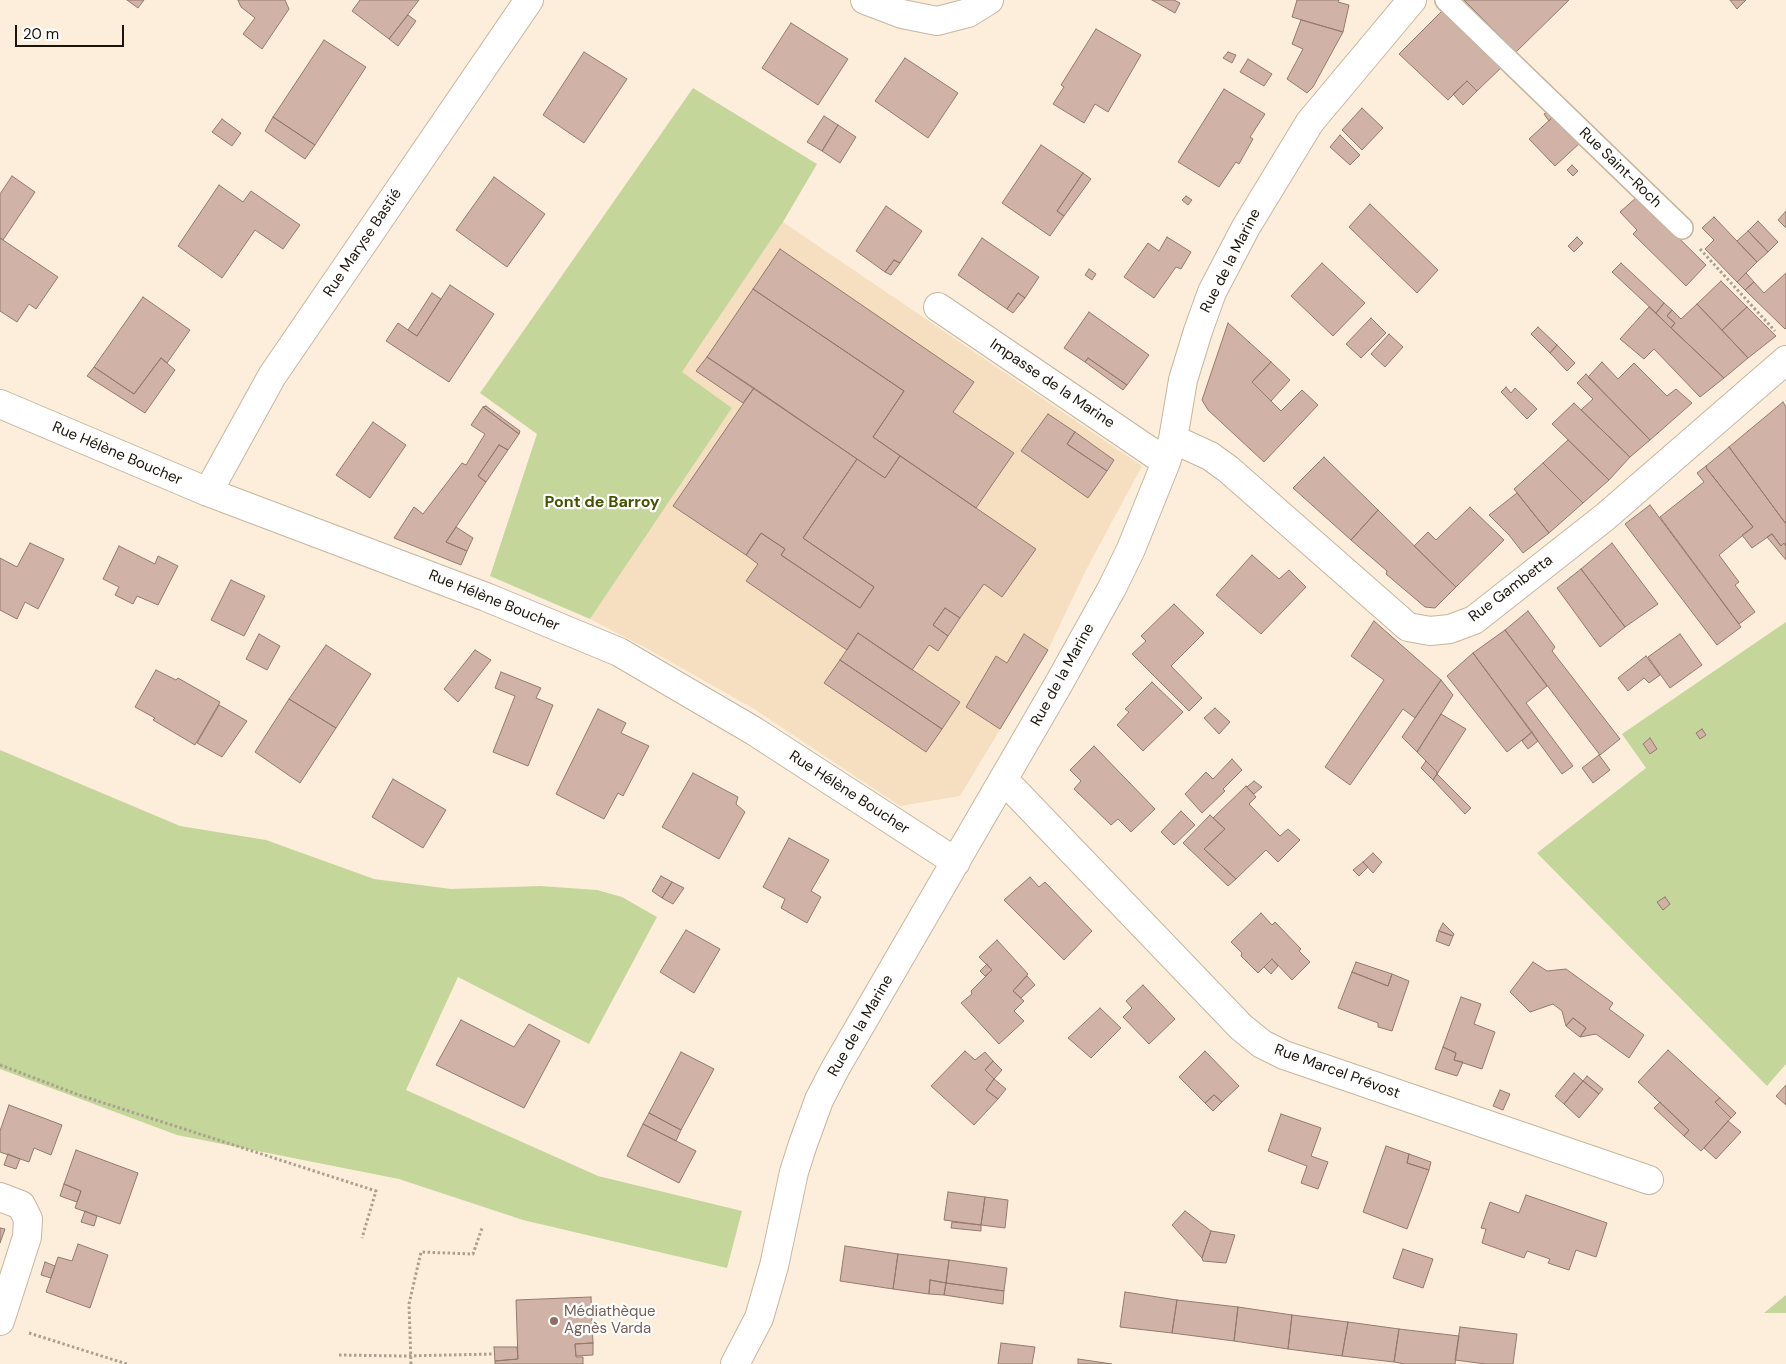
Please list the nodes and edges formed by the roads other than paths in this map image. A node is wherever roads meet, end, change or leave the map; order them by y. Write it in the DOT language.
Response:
graph roads {
  1 [pos="530,0"];
  2 [pos="865,0"];
  3 [pos="989,0"];
  4 [pos="1412,0"];
  5 [pos="1446,0"];
  6 [pos="1682,228"];
  7 [pos="938,307"];
  8 [pos="1783,348"];
  9 [pos="0,404"];
  10 [pos="1170,450"];
  11 [pos="208,492"];
  12 [pos="1004,780"];
  13 [pos="956,862"];
  14 [pos="1649,1180"];
  15 [pos="0,1197"];
  16 [pos="0,1321"];
  17 [pos="735,1364"];
  1 -- 11 [label="street, Rue Maryse Bastié"];
  2 -- 3 [label="street"];
  4 -- 10 [label="street, Rue de la Marine"];
  5 -- 6 [label="lane, Rue Saint-Roch"];
  7 -- 10 [label="street, Impasse de la Marine"];
  8 -- 10 [label="street, Rue Gambetta"];
  9 -- 11 [label="street, Rue Hélène Boucher"];
  10 -- 12 [label="street, Rue de la Marine"];
  11 -- 13 [label="street, Rue Hélène Boucher"];
  12 -- 13 [label="street, Rue de la Marine"];
  12 -- 14 [label="street, Rue Marcel Prévost"];
  13 -- 17 [label="street, Rue de la Marine"];
  15 -- 16 [label="street"];
}
